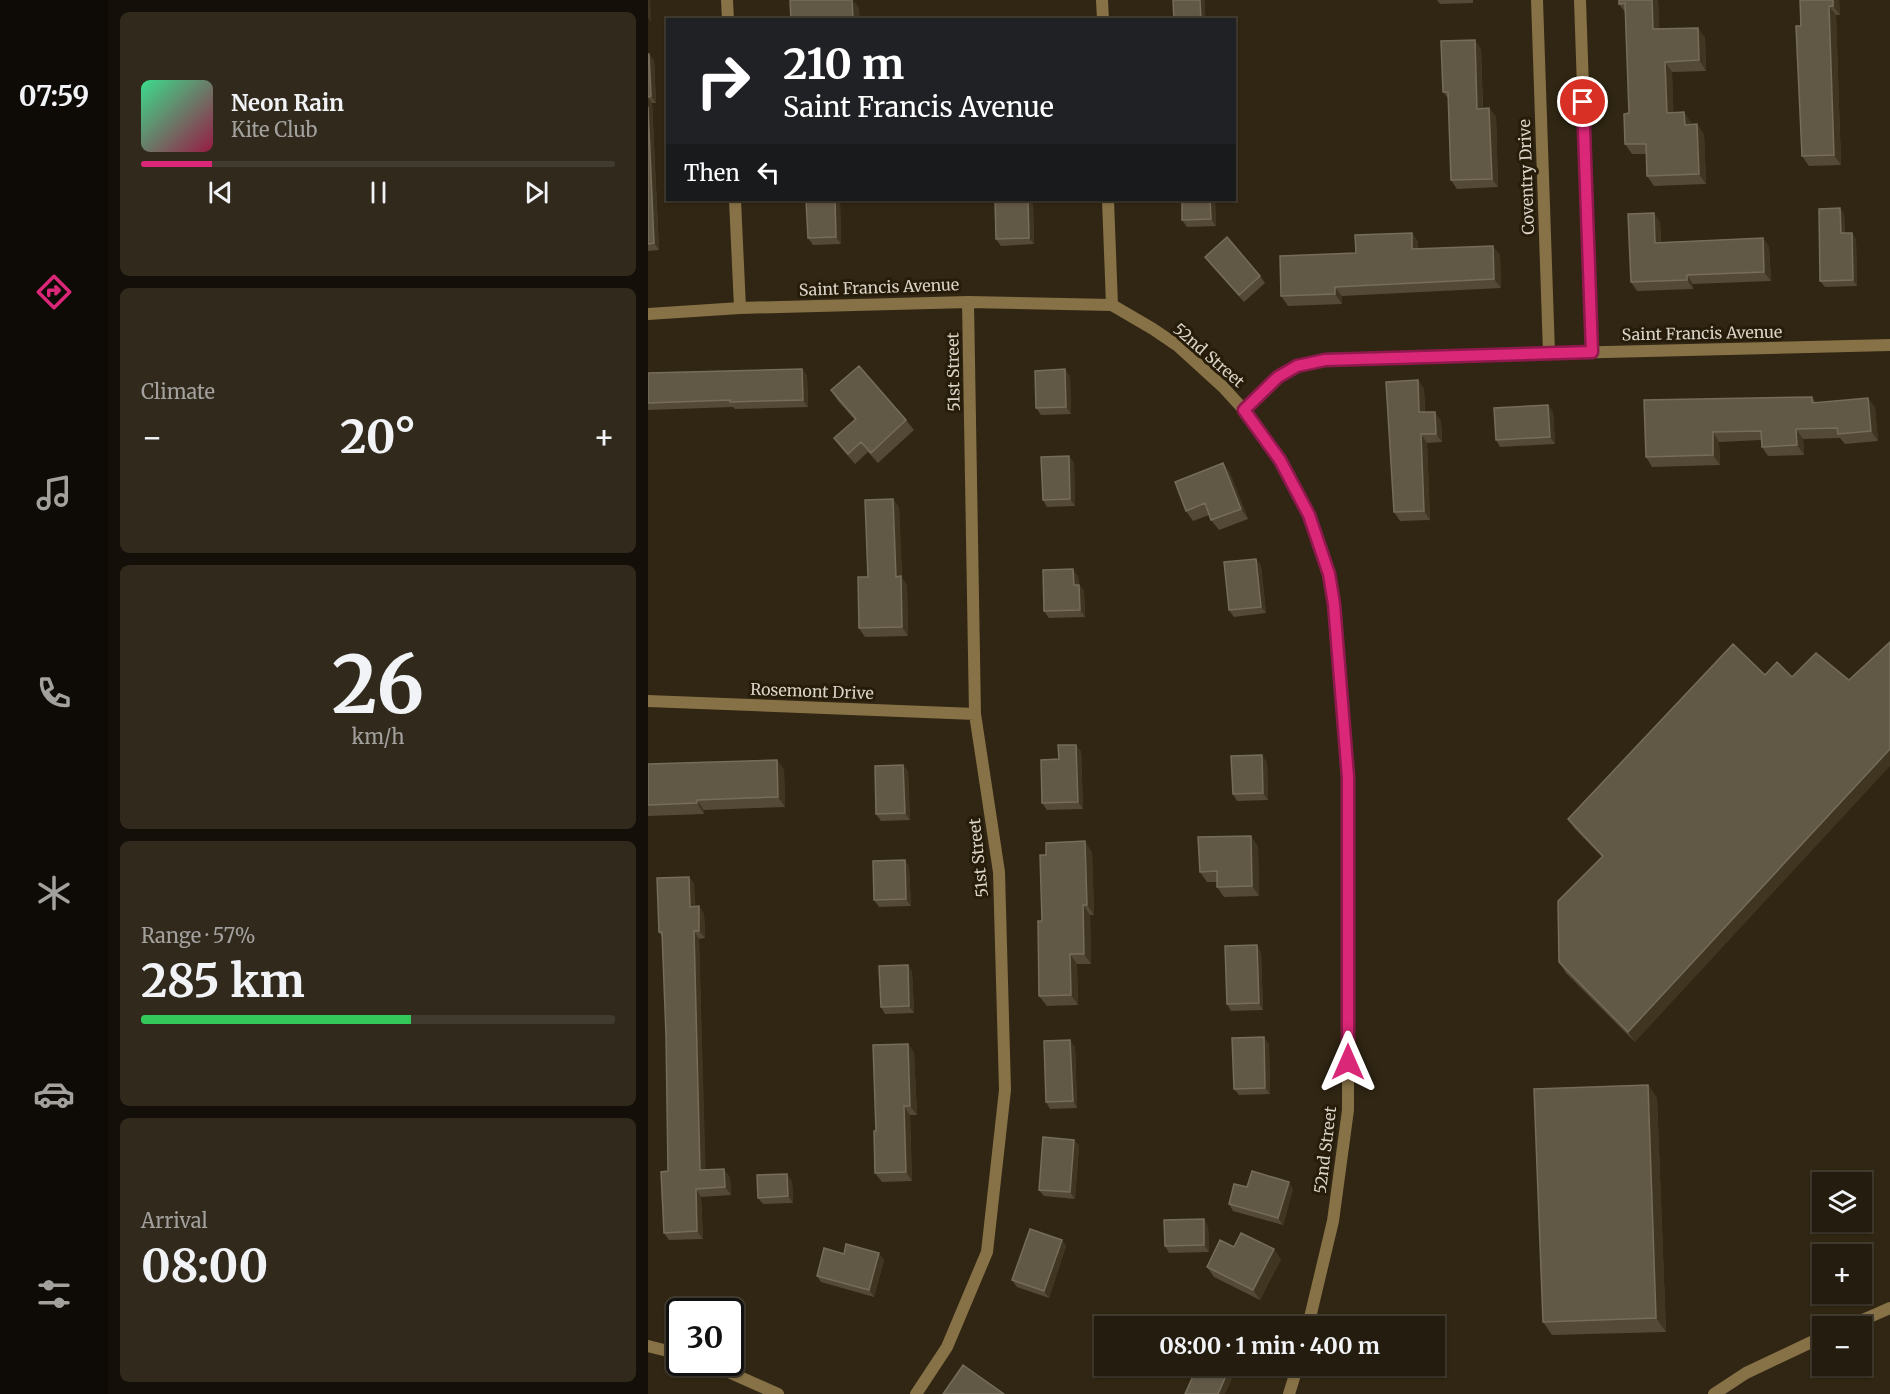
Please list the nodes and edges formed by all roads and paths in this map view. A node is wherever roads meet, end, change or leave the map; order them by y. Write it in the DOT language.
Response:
graph roads {
  1 [pos="727,0"];
  2 [pos="1102,0"];
  3 [pos="1537,0"];
  4 [pos="1580,0"];
  5 [pos="728,18"];
  6 [pos="1103,18"];
  7 [pos="735,201"];
  8 [pos="1108,201"];
  9 [pos="968,302"];
  10 [pos="1112,305"];
  11 [pos="740,308"];
  12 [pos="648,314"];
  13 [pos="1890,345"];
  14 [pos="1592,352"];
  15 [pos="1549,353"];
  16 [pos="1244,410"];
  17 [pos="648,701"];
  18 [pos="975,714"];
  19 [pos="1890,1308"];
  20 [pos="1310,1316"];
  21 [pos="1872,1316"];
  22 [pos="1812,1342"];
  23 [pos="648,1346"];
  24 [pos="666,1350"];
  25 [pos="738,1376"];
  26 [pos="1295,1376"];
  27 [pos="778,1394"];
  28 [pos="916,1394"];
  29 [pos="1289,1394"];
  30 [pos="1714,1394"];
  1 -- 5 [label="street"];
  2 -- 6 [label="street"];
  3 -- 15 [label="street, Coventry Drive"];
  4 -- 14 [label="street"];
  7 -- 11 [label="street"];
  8 -- 10 [label="street"];
  9 -- 10 [label="street, Saint Francis Avenue"];
  9 -- 11 [label="street, Saint Francis Avenue"];
  9 -- 18 [label="street, 51st Street"];
  10 -- 16 [label="street, 52nd Street"];
  11 -- 12 [label="street, Saint Francis Avenue"];
  13 -- 14 [label="street, Saint Francis Avenue"];
  14 -- 15 [label="street, Saint Francis Avenue"];
  15 -- 16 [label="street, Saint Francis Avenue"];
  16 -- 20 [label="street, 52nd Street"];
  17 -- 18 [label="street, Rosemont Drive"];
  18 -- 28 [label="street, 51st Street"];
  19 -- 21 [label="street"];
  22 -- 30 [label="street"];
  23 -- 24 [label="street"];
  25 -- 27 [label="street"];
  26 -- 29 [label="street"];
}
